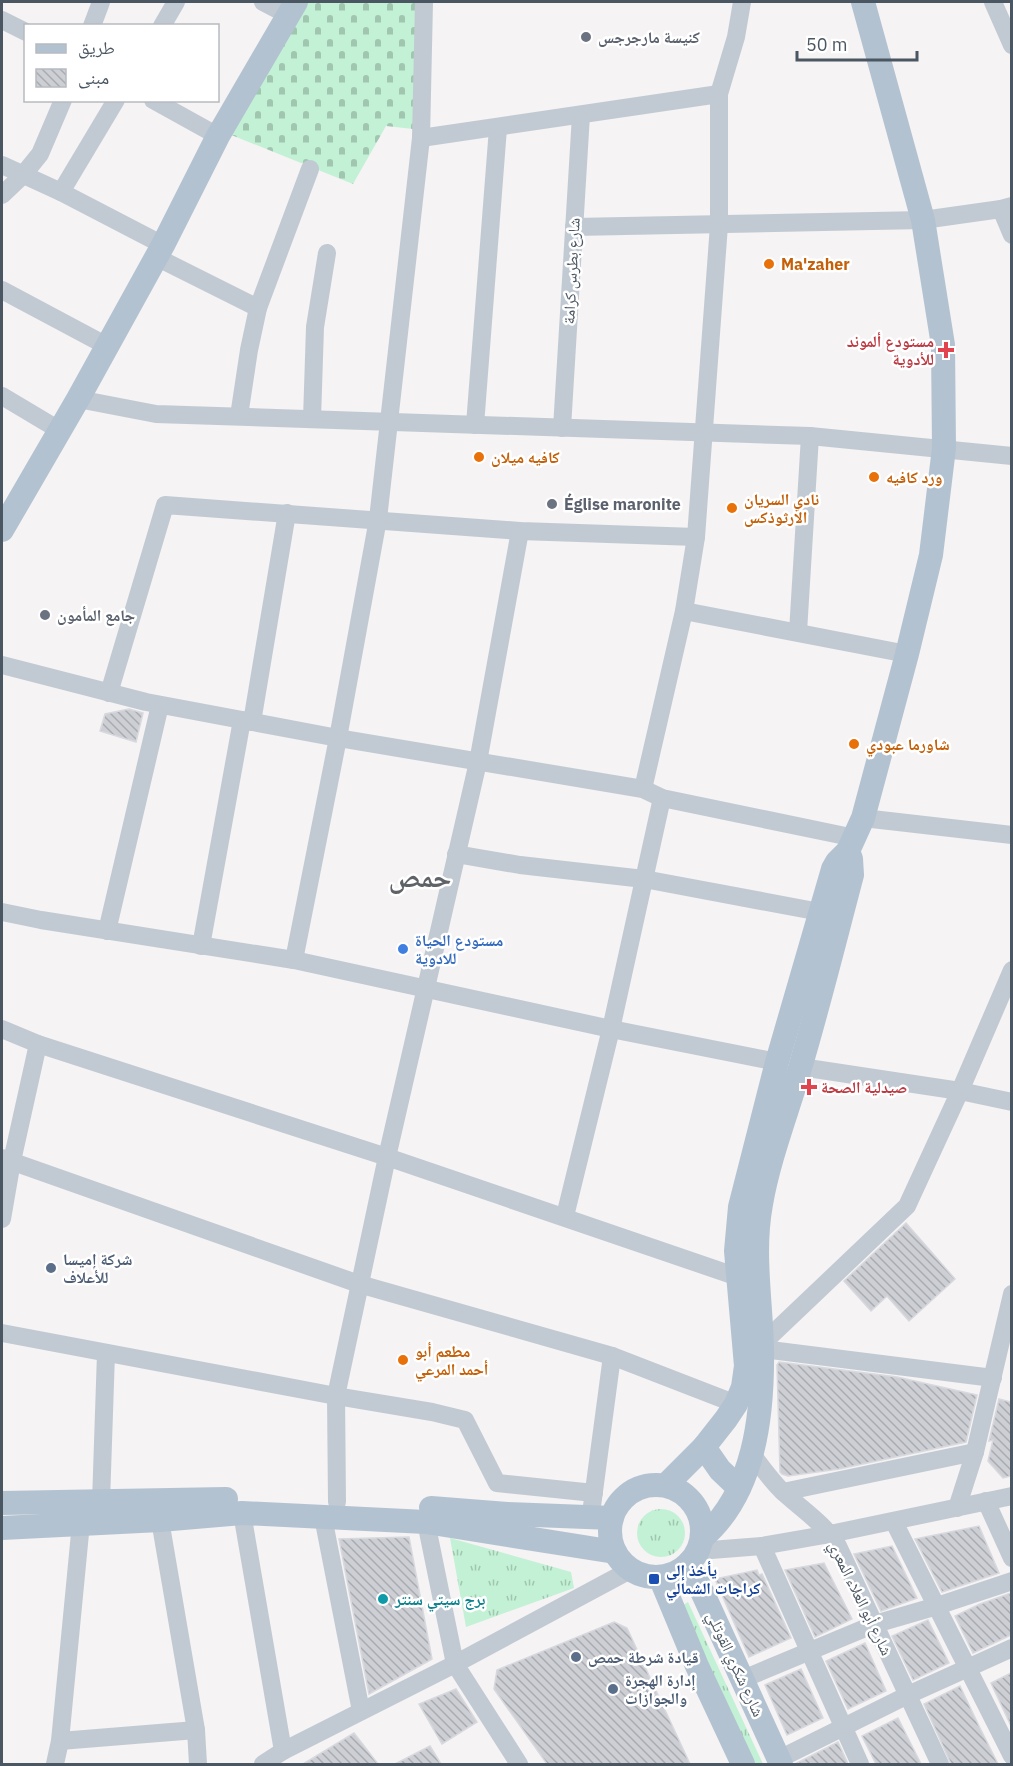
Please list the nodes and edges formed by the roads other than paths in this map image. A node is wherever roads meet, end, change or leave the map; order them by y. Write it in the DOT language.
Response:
graph roads {
  1 [pos="101,2"];
  2 [pos="176,2"];
  3 [pos="263,2"];
  4 [pos="424,2"];
  5 [pos="741,2"];
  6 [pos="863,2"];
  7 [pos="993,2"];
  8 [pos="292,8"];
  9 [pos="2,20"];
  10 [pos="93,24"];
  11 [pos="163,24"];
  12 [pos="24,31"];
  13 [pos="1011,45"];
  14 [pos="719,94"];
  15 [pos="62,102"];
  16 [pos="115,102"];
  17 [pos="157,102"];
  18 [pos="581,115"];
  19 [pos="498,128"];
  20 [pos="218,136"];
  21 [pos="421,138"];
  22 [pos="2,165"];
  23 [pos="310,169"];
  24 [pos="23,175"];
  25 [pos="61,192"];
  26 [pos="2,195"];
  27 [pos="1006,208"];
  28 [pos="923,220"];
  29 [pos="719,225"];
  30 [pos="574,227"];
  31 [pos="1011,235"];
  32 [pos="159,251"];
  33 [pos="327,253"];
  34 [pos="3,295"];
  35 [pos="258,308"];
  36 [pos="107,346"];
  37 [pos="2,396"];
  38 [pos="78,399"];
  39 [pos="239,416"];
  40 [pos="312,419"];
  41 [pos="388,422"];
  42 [pos="475,425"];
  43 [pos="562,428"];
  44 [pos="59,430"];
  45 [pos="703,432"];
  46 [pos="810,436"];
  47 [pos="944,448"];
  48 [pos="1011,456"];
  49 [pos="287,513"];
  50 [pos="378,519"];
  51 [pos="4,520"];
  52 [pos="520,531"];
  53 [pos="696,537"];
  54 [pos="684,611"];
  55 [pos="798,632"];
  56 [pos="907,654"];
  57 [pos="2,665"];
  58 [pos="109,693"];
  59 [pos="160,705"];
  60 [pos="247,721"];
  61 [pos="338,738"];
  62 [pos="478,762"];
  63 [pos="643,789"];
  64 [pos="662,798"];
  65 [pos="1011,834"];
  66 [pos="856,835"];
  67 [pos="456,854"];
  68 [pos="644,879"];
  69 [pos="2,912"];
  70 [pos="820,912"];
  71 [pos="107,931"];
  72 [pos="201,946"];
  73 [pos="294,960"];
  74 [pos="1011,970"];
  75 [pos="425,989"];
  76 [pos="2,1029"];
  77 [pos="611,1029"];
  78 [pos="38,1044"];
  79 [pos="777,1062"];
  80 [pos="801,1067"];
  81 [pos="960,1091"];
  82 [pos="1011,1102"];
  83 [pos="387,1157"];
  84 [pos="7,1159"];
  85 [pos="565,1216"];
  86 [pos="2,1219"];
  87 [pos="738,1276"];
  88 [pos="359,1284"];
  89 [pos="1011,1294"];
  90 [pos="2,1333"];
  91 [pos="762,1346"];
  92 [pos="106,1353"];
  93 [pos="612,1356"];
  94 [pos="993,1378"];
  95 [pos="336,1396"];
  96 [pos="736,1404"];
  97 [pos="704,1447"];
  98 [pos="975,1452"];
  99 [pos="751,1453"];
  100 [pos="666,1485"];
  101 [pos="739,1488"];
  102 [pos="783,1492"];
  103 [pos="1011,1496"];
  104 [pos="986,1501"];
  105 [pos="101,1502"];
  106 [pos="2,1503"];
  107 [pos="957,1508"];
  108 [pos="330,1509"];
  109 [pos="599,1509"];
  110 [pos="242,1513"];
  111 [pos="160,1520"];
  112 [pos="426,1522"];
  113 [pos="894,1522"];
  114 [pos="81,1523"];
  115 [pos="2,1528"];
  116 [pos="830,1534"];
  117 [pos="762,1546"];
  118 [pos="697,1551"];
  119 [pos="1011,1557"];
  120 [pos="622,1561"];
  121 [pos="660,1577"];
  122 [pos="1011,1581"];
  123 [pos="937,1606"];
  124 [pos="875,1624"];
  125 [pos="1011,1648"];
  126 [pos="809,1652"];
  127 [pos="455,1664"];
  128 [pos="968,1668"];
  129 [pos="743,1679"];
  130 [pos="908,1695"];
  131 [pos="361,1711"];
  132 [pos="843,1727"];
  133 [pos="196,1730"];
  134 [pos="60,1741"];
  135 [pos="283,1751"];
  136 [pos="1011,1756"];
  137 [pos="780,1762"];
  138 [pos="55,1764"];
  139 [pos="198,1764"];
  140 [pos="263,1764"];
  141 [pos="519,1764"];
  142 [pos="743,1764"];
  143 [pos="860,1764"];
  144 [pos="940,1764"];
  1 -- 10 [label="street"];
  2 -- 11 [label="street"];
  3 -- 8 [label="street"];
  4 -- 21 [label="street"];
  5 -- 14 [label="street"];
  6 -- 28 [label="main road"];
  7 -- 13 [label="street"];
  8 -- 20 [label="main road"];
  9 -- 12 [label="street"];
  14 -- 18 [label="street"];
  14 -- 29 [label="street"];
  15 -- 24 [label="street"];
  16 -- 25 [label="street"];
  17 -- 20 [label="street"];
  18 -- 19 [label="street"];
  18 -- 30 [label="street, شارع بطرس كرامة"];
  19 -- 21 [label="street"];
  19 -- 42 [label="street"];
  20 -- 32 [label="main road"];
  21 -- 41 [label="street"];
  22 -- 24 [label="street"];
  23 -- 35 [label="street"];
  24 -- 25 [label="street"];
  24 -- 26 [label="street"];
  25 -- 32 [label="street"];
  27 -- 28 [label="street"];
  27 -- 31 [label="street"];
  28 -- 29 [label="street"];
  28 -- 47 [label="main road"];
  29 -- 30 [label="street"];
  29 -- 45 [label="street"];
  30 -- 43 [label="street, شارع بطرس كرامة"];
  32 -- 35 [label="street"];
  32 -- 36 [label="main road"];
  33 -- 40 [label="street"];
  34 -- 36 [label="street"];
  35 -- 39 [label="street"];
  36 -- 38 [label="main road"];
  37 -- 44 [label="street"];
  38 -- 39 [label="street"];
  38 -- 44 [label="main road"];
  39 -- 40 [label="street"];
  40 -- 41 [label="street"];
  41 -- 42 [label="street"];
  41 -- 50 [label="street"];
  42 -- 43 [label="street"];
  43 -- 45 [label="street"];
  44 -- 51 [label="main road"];
  45 -- 46 [label="street"];
  45 -- 53 [label="street"];
  46 -- 47 [label="street"];
  46 -- 55 [label="street"];
  47 -- 48 [label="street"];
  47 -- 56 [label="main road"];
  49 -- 50 [label="street"];
  49 -- 58 [label="street"];
  49 -- 60 [label="street"];
  50 -- 52 [label="street"];
  50 -- 61 [label="street"];
  52 -- 53 [label="street"];
  52 -- 62 [label="street"];
  53 -- 54 [label="street"];
  54 -- 55 [label="street"];
  54 -- 63 [label="street"];
  55 -- 56 [label="street"];
  56 -- 66 [label="main road"];
  57 -- 58 [label="street"];
  58 -- 59 [label="street"];
  59 -- 60 [label="street"];
  59 -- 71 [label="street"];
  60 -- 61 [label="street"];
  60 -- 72 [label="street"];
  61 -- 62 [label="street"];
  61 -- 73 [label="street"];
  62 -- 63 [label="street"];
  62 -- 67 [label="street"];
  63 -- 64 [label="street"];
  64 -- 66 [label="street"];
  64 -- 68 [label="street"];
  65 -- 66 [label="street"];
  66 -- 70 [label="main road"];
  66 -- 80 [label="main road"];
  67 -- 68 [label="street"];
  67 -- 75 [label="street"];
  68 -- 70 [label="street"];
  68 -- 77 [label="street"];
  69 -- 71 [label="street"];
  70 -- 79 [label="main road"];
  71 -- 72 [label="street"];
  72 -- 73 [label="street"];
  73 -- 75 [label="street"];
  74 -- 81 [label="street"];
  75 -- 77 [label="street"];
  75 -- 83 [label="street"];
  76 -- 78 [label="street"];
  77 -- 79 [label="street"];
  77 -- 85 [label="street"];
  78 -- 83 [label="street"];
  78 -- 84 [label="street"];
  79 -- 87 [label="main road"];
  80 -- 81 [label="street"];
  80 -- 91 [label="main road"];
  81 -- 82 [label="street"];
  81 -- 91 [label="street"];
  83 -- 85 [label="street"];
  83 -- 88 [label="street"];
  84 -- 86 [label="street"];
  84 -- 88 [label="street"];
  85 -- 87 [label="street"];
  87 -- 96 [label="main road"];
  88 -- 93 [label="street"];
  88 -- 95 [label="street"];
  89 -- 94 [label="street"];
  90 -- 92 [label="street"];
  91 -- 94 [label="street"];
  91 -- 99 [label="main road"];
  92 -- 95 [label="street"];
  92 -- 105 [label="street"];
  93 -- 96 [label="street"];
  93 -- 109 [label="street"];
  94 -- 98 [label="street"];
  95 -- 108 [label="street"];
  95 -- 109 [label="street"];
  96 -- 97 [label="main road"];
  97 -- 100 [label="main road"];
  97 -- 101 [label="main road"];
  98 -- 102 [label="street"];
  98 -- 107 [label="street"];
  99 -- 101 [label="main road"];
  99 -- 102 [label="street, شارع أبو العلاء المعري"];
  100 -- 109 [label="main road"];
  100 -- 118 [label="main road"];
  101 -- 118 [label="main road"];
  102 -- 116 [label="street, شارع أبو العلاء المعري"];
  103 -- 104 [label="street"];
  104 -- 107 [label="street"];
  104 -- 119 [label="street"];
  105 -- 106 [label="main road"];
  105 -- 108 [label="main road"];
  107 -- 113 [label="street"];
  108 -- 109 [label="main road"];
  108 -- 110 [label="main road"];
  108 -- 112 [label="main road"];
  108 -- 131 [label="street"];
  109 -- 120 [label="main road"];
  110 -- 111 [label="main road"];
  110 -- 135 [label="street"];
  111 -- 114 [label="main road"];
  111 -- 133 [label="street"];
  112 -- 120 [label="main road"];
  112 -- 127 [label="street"];
  113 -- 116 [label="street"];
  113 -- 123 [label="street"];
  114 -- 115 [label="main road"];
  114 -- 134 [label="street"];
  116 -- 117 [label="street"];
  116 -- 124 [label="street, شارع أبو العلاء المعري"];
  117 -- 118 [label="street"];
  117 -- 126 [label="street"];
  118 -- 121 [label="main road"];
  118 -- 129 [label="main road, شارع شكري القوتلي"];
  120 -- 121 [label="main road"];
  120 -- 127 [label="street"];
  121 -- 142 [label="main road"];
  122 -- 123 [label="street"];
  123 -- 124 [label="street"];
  123 -- 128 [label="street"];
  124 -- 126 [label="street"];
  124 -- 130 [label="street, شارع أبو العلاء المعري"];
  125 -- 128 [label="street"];
  126 -- 129 [label="street"];
  126 -- 132 [label="street"];
  127 -- 131 [label="street"];
  127 -- 141 [label="street"];
  128 -- 130 [label="street"];
  128 -- 136 [label="street"];
  129 -- 137 [label="main road, شارع شكري القوتلي"];
  130 -- 132 [label="street"];
  130 -- 144 [label="street, شارع أبو العلاء المعري"];
  131 -- 135 [label="street"];
  132 -- 137 [label="street"];
  132 -- 143 [label="street"];
  133 -- 134 [label="street"];
  133 -- 139 [label="street"];
  134 -- 138 [label="street"];
  135 -- 140 [label="street"];
}
